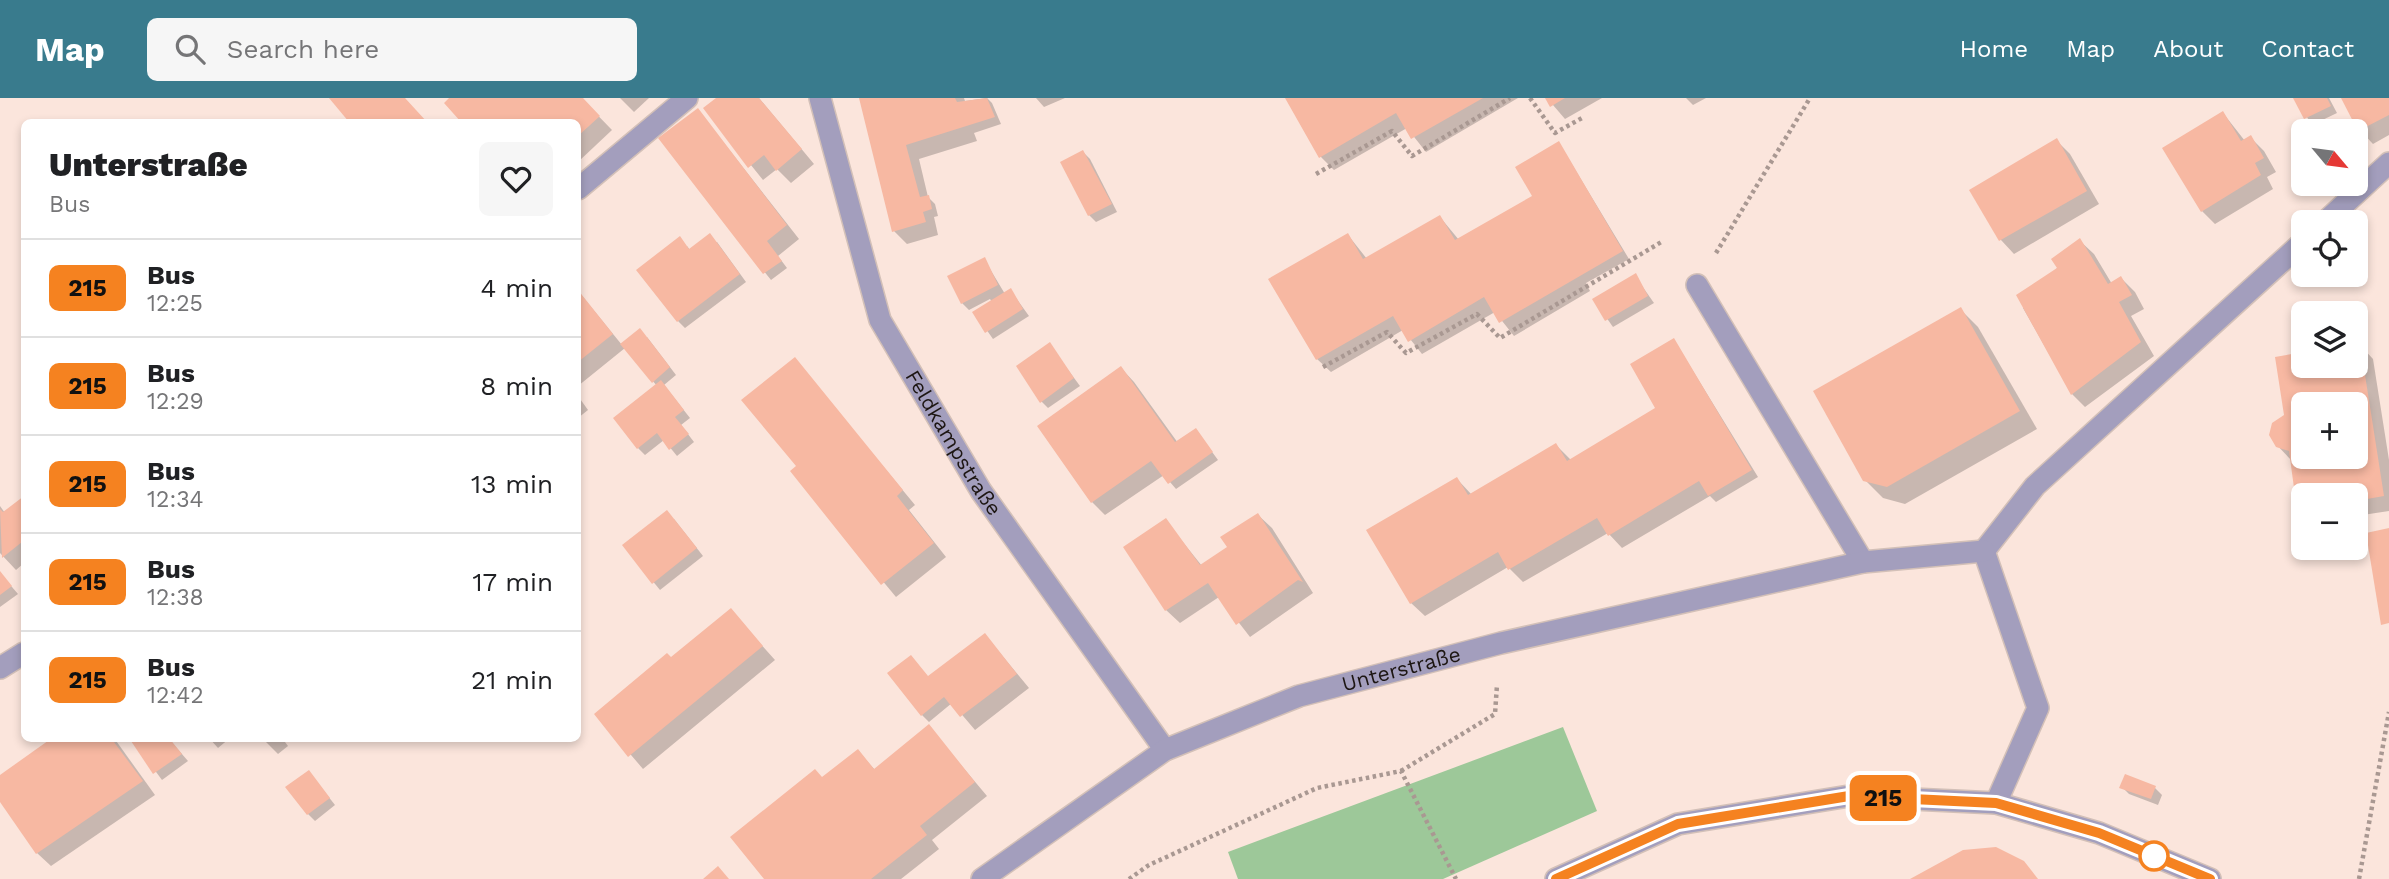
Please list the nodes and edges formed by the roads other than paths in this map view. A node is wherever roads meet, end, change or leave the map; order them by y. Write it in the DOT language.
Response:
graph roads {
  1 [pos="687,98"];
  2 [pos="820,98"];
  3 [pos="2389,163"];
  4 [pos="581,186"];
  5 [pos="2338,210"];
  6 [pos="2291,253"];
  7 [pos="1697,285"];
  8 [pos="1984,551"];
  9 [pos="1863,562"];
  10 [pos="21,655"];
  11 [pos="0,668"];
  12 [pos="1165,750"];
  13 [pos="1996,803"];
  14 [pos="982,879"];
  15 [pos="1556,879"];
  16 [pos="2210,879"];
  1 -- 4 [label="street"];
  2 -- 12 [label="street, Feldkampstraße"];
  3 -- 5 [label="street"];
  6 -- 8 [label="street"];
  7 -- 9 [label="street"];
  8 -- 9 [label="street, Unterstraße"];
  8 -- 13 [label="street"];
  9 -- 12 [label="street, Unterstraße"];
  10 -- 11 [label="street"];
  12 -- 14 [label="street, Unterstraße"];
  13 -- 15 [label="street"];
  13 -- 16 [label="street"];
}
